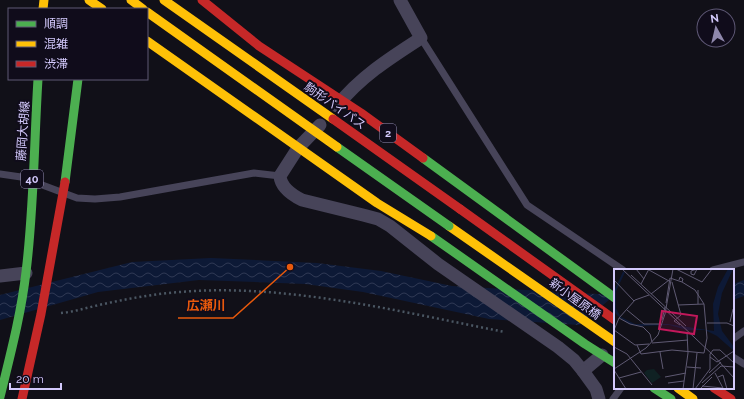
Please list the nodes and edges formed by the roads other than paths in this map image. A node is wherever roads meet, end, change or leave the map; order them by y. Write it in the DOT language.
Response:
graph roads {
  1 [pos="89,0"];
  2 [pos="131,0"];
  3 [pos="164,0"];
  4 [pos="202,0"];
  5 [pos="400,0"];
  6 [pos="101,8"];
  7 [pos="142,8"];
  8 [pos="148,13"];
  9 [pos="421,38"];
  10 [pos="148,42"];
  11 [pos="38,80"];
  12 [pos="78,80"];
  13 [pos="341,100"];
  14 [pos="298,148"];
  15 [pos="0,174"];
  16 [pos="280,176"];
  17 [pos="32,181"];
  18 [pos="64,194"];
  19 [pos="744,262"];
  20 [pos="622,269"];
  21 [pos="717,269"];
  22 [pos="551,275"];
  23 [pos="0,276"];
  24 [pos="25,276"];
  25 [pos="614,297"];
  26 [pos="614,319"];
  27 [pos="744,331"];
  28 [pos="734,338"];
  29 [pos="614,341"];
  30 [pos="602,355"];
  31 [pos="734,358"];
  32 [pos="614,362"];
  33 [pos="744,364"];
  34 [pos="583,371"];
  35 [pos="620,389"];
  36 [pos="656,389"];
  37 [pos="679,389"];
  38 [pos="716,389"];
  39 [pos="731,389"];
  40 [pos="0,397"];
  41 [pos="22,399"];
  42 [pos="599,399"];
  43 [pos="613,399"];
  44 [pos="671,399"];
  45 [pos="694,399"];
  46 [pos="731,399"];
  47 [pos="742,399"];
  1 -- 6 [label="main road"];
  2 -- 7 [label="main road"];
  3 -- 22 [label="main road, 駒形バイパス / 2, bridge"];
  4 -- 13 [label="main road, 2"];
  5 -- 9 [label="street"];
  8 -- 29 [label="main road, 新小屋原橋, bridge"];
  9 -- 13 [label="street"];
  9 -- 20 [label="lane"];
  10 -- 14 [label="main road"];
  11 -- 17 [label="main road, 藤岡大胡線 / 40"];
  12 -- 18 [label="main road"];
  13 -- 14 [label="street"];
  13 -- 25 [label="main road, 2"];
  14 -- 16 [label="street"];
  14 -- 30 [label="main road"];
  15 -- 17 [label="lane"];
  16 -- 18 [label="lane"];
  16 -- 34 [label="street"];
  17 -- 18 [label="lane"];
  17 -- 24 [label="main road, 藤岡大胡線 / 40"];
  18 -- 41 [label="main road"];
  19 -- 21 [label="lane"];
  22 -- 26 [label="main road, 新小屋原橋 / 2"];
  23 -- 24 [label="street"];
  24 -- 40 [label="main road, 40"];
  27 -- 28 [label="lane"];
  30 -- 32 [label="main road"];
  30 -- 34 [label="street"];
  31 -- 33 [label="lane"];
  34 -- 42 [label="street"];
  35 -- 43 [label="lane"];
  36 -- 44 [label="main road"];
  37 -- 45 [label="main road"];
  38 -- 46 [label="main road"];
  39 -- 47 [label="main road"];
}
